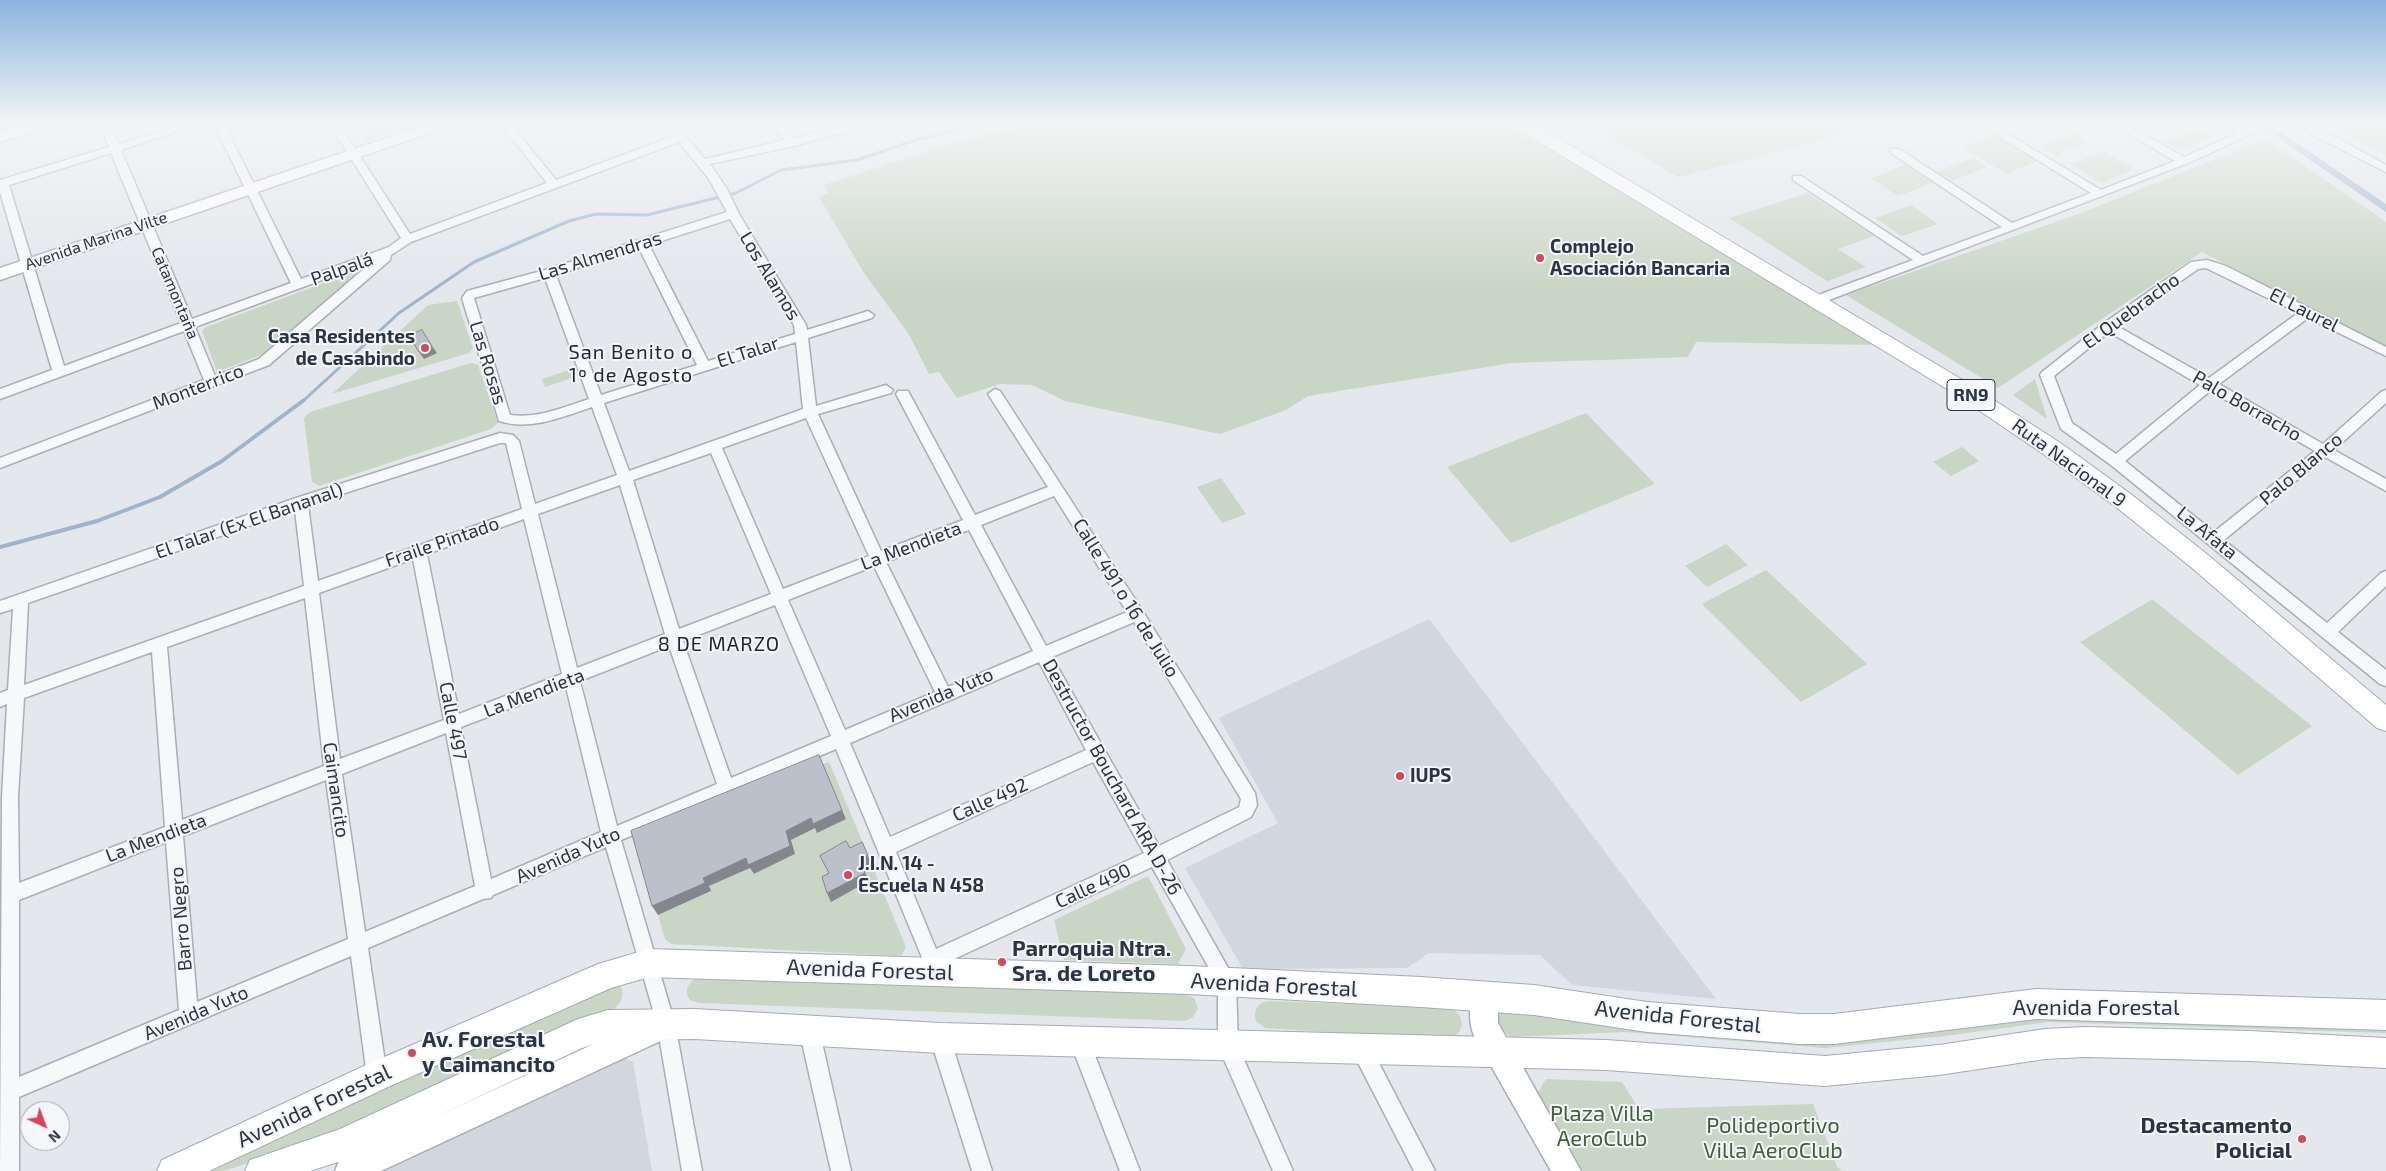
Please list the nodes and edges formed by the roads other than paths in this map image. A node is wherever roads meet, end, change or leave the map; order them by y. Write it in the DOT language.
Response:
graph roads {
  1 [pos="25,177"];
  2 [pos="127,177"];
  3 [pos="246,177"];
  4 [pos="286,177"];
  5 [pos="367,177"];
  6 [pos="547,177"];
  7 [pos="573,177"];
  8 [pos="713,177"];
  9 [pos="1610,177"];
  10 [pos="1623,177"];
  11 [pos="1934,177"];
  12 [pos="2072,177"];
  13 [pos="2144,177"];
  14 [pos="1797,178"];
  15 [pos="2,184"];
  16 [pos="553,184"];
  17 [pos="252,188"];
  18 [pos="2100,194"];
  19 [pos="733,214"];
  20 [pos="146,224"];
  21 [pos="2011,227"];
  22 [pos="407,239"];
  23 [pos="643,244"];
  24 [pos="393,250"];
  25 [pos="1923,261"];
  26 [pos="26,265"];
  27 [pos="2222,269"];
  28 [pos="549,273"];
  29 [pos="0,274"];
  30 [pos="298,285"];
  31 [pos="1825,297"];
  32 [pos="468,298"];
  33 [pos="2308,312"];
  34 [pos="868,315"];
  35 [pos="189,325"];
  36 [pos="2108,326"];
  37 [pos="802,335"];
  38 [pos="2386,352"];
  39 [pos="704,366"];
  40 [pos="59,372"];
  41 [pos="2048,376"];
  42 [pos="211,381"];
  43 [pos="2210,385"];
  44 [pos="886,390"];
  45 [pos="0,394"];
  46 [pos="903,394"];
  47 [pos="995,394"];
  48 [pos="2386,395"];
  49 [pos="598,401"];
  50 [pos="810,412"];
  51 [pos="513,421"];
  52 [pos="715,447"];
  53 [pos="2324,451"];
  54 [pos="2116,461"];
  55 [pos="0,463"];
  56 [pos="625,478"];
  57 [pos="2386,486"];
  58 [pos="1058,489"];
  59 [pos="301,502"];
  60 [pos="530,512"];
  61 [pos="973,522"];
  62 [pos="2215,540"];
  63 [pos="419,550"];
  64 [pos="878,560"];
  65 [pos="2386,576"];
  66 [pos="310,588"];
  67 [pos="780,598"];
  68 [pos="21,600"];
  69 [pos="0,607"];
  70 [pos="1137,614"];
  71 [pos="2328,632"];
  72 [pos="674,638"];
  73 [pos="159,644"];
  74 [pos="1042,653"];
  75 [pos="572,678"];
  76 [pos="2386,679"];
  77 [pos="944,694"];
  78 [pos="8,697"];
  79 [pos="2386,706"];
  80 [pos="2386,720"];
  81 [pos="453,724"];
  82 [pos="840,738"];
  83 [pos="1096,752"];
  84 [pos="333,770"];
  85 [pos="726,786"];
  86 [pos="5,799"];
  87 [pos="1249,805"];
  88 [pos="173,832"];
  89 [pos="611,836"];
  90 [pos="885,848"];
  91 [pos="1155,857"];
  92 [pos="485,892"];
  93 [pos="9,895"];
  94 [pos="358,945"];
  95 [pos="649,963"];
  96 [pos="929,966"];
  97 [pos="1227,982"];
  98 [pos="1485,996"];
  99 [pos="189,1015"];
  100 [pos="2386,1015"];
  101 [pos="666,1024"];
  102 [pos="809,1029"];
  103 [pos="940,1038"];
  104 [pos="1080,1042"];
  105 [pos="1228,1046"];
  106 [pos="1362,1051"];
  107 [pos="2386,1053"];
  108 [pos="1499,1054"];
  109 [pos="377,1076"];
  110 [pos="5,1093"];
  111 [pos="9,1171"];
  112 [pos="173,1171"];
  113 [pos="261,1171"];
  114 [pos="349,1171"];
  115 [pos="692,1171"];
  116 [pos="841,1171"];
  117 [pos="982,1171"];
  118 [pos="1130,1171"];
  119 [pos="1283,1171"];
  120 [pos="1424,1171"];
  121 [pos="1567,1171"];
  1 -- 15 [label="street"];
  2 -- 20 [label="street, Catamontaña"];
  3 -- 17 [label="street"];
  4 -- 17 [label="street, Avenida Marina Vilte"];
  5 -- 22 [label="street"];
  6 -- 16 [label="street"];
  7 -- 16 [label="street, Palpalá"];
  8 -- 19 [label="street, Los Alamos"];
  9 -- 80 [label="main road, Ruta Nacional 9 / RN9"];
  10 -- 31 [label="main road, Ruta Nacional 9 / RN9"];
  11 -- 21 [label="street"];
  12 -- 18 [label="street"];
  13 -- 18 [label="street"];
  14 -- 25 [label="street"];
  15 -- 26 [label="street"];
  16 -- 22 [label="street, Palpalá"];
  17 -- 20 [label="street, Avenida Marina Vilte"];
  17 -- 30 [label="street"];
  18 -- 21 [label="street"];
  19 -- 23 [label="street, Las Almendras"];
  19 -- 37 [label="street, Los Alamos"];
  20 -- 26 [label="street, Avenida Marina Vilte"];
  20 -- 35 [label="street, Catamontaña"];
  21 -- 25 [label="street"];
  22 -- 24 [label="street, Palpalá"];
  23 -- 28 [label="street, Las Almendras"];
  23 -- 39 [label="street"];
  24 -- 30 [label="street, Palpalá"];
  24 -- 42 [label="street, Monterrico"];
  25 -- 31 [label="street"];
  26 -- 29 [label="street, Avenida Marina Vilte"];
  26 -- 40 [label="street"];
  27 -- 33 [label="street, El Laurel"];
  27 -- 36 [label="street, El Quebracho"];
  28 -- 32 [label="street, Las Almendras"];
  28 -- 49 [label="street"];
  30 -- 35 [label="street, Palpalá"];
  31 -- 79 [label="main road, Ruta Nacional 9 / RN9"];
  32 -- 51 [label="street, Las Rosas"];
  33 -- 38 [label="street, El Laurel"];
  33 -- 43 [label="street"];
  34 -- 37 [label="street, El Talar"];
  35 -- 40 [label="street, Palpalá"];
  35 -- 42 [label="street, Catamontaña"];
  36 -- 41 [label="street, El Quebracho"];
  36 -- 43 [label="street, Palo Borracho"];
  37 -- 39 [label="street, El Talar"];
  37 -- 50 [label="street, Los Alamos"];
  39 -- 49 [label="street, El Talar"];
  40 -- 45 [label="street, Palpalá"];
  41 -- 54 [label="street, La Afata"];
  42 -- 55 [label="street, Monterrico"];
  43 -- 53 [label="street, Palo Borracho"];
  43 -- 54 [label="street"];
  44 -- 50 [label="street, Fraile Pintado"];
  46 -- 61 [label="street, Destructor Bouchard ARA D-26"];
  47 -- 58 [label="street, Calle 491 o 16 de Julio"];
  48 -- 53 [label="street, Palo Blanco"];
  49 -- 51 [label="street, El Talar"];
  49 -- 56 [label="street"];
  50 -- 52 [label="street, Fraile Pintado"];
  50 -- 64 [label="street, Los Alamos"];
  52 -- 56 [label="street, Fraile Pintado"];
  52 -- 67 [label="street"];
  53 -- 57 [label="street, Palo Borracho"];
  53 -- 62 [label="street, Palo Blanco"];
  54 -- 62 [label="street, La Afata"];
  56 -- 60 [label="street, Fraile Pintado"];
  56 -- 72 [label="street"];
  58 -- 61 [label="street, La Mendieta"];
  58 -- 70 [label="street, Calle 491 o 16 de Julio"];
  59 -- 60 [label="street, El Talar (Ex El Bananal)"];
  59 -- 66 [label="street, Caimancito"];
  59 -- 68 [label="street, El Talar (Ex El Bananal)"];
  60 -- 63 [label="street, Fraile Pintado"];
  60 -- 75 [label="street"];
  61 -- 64 [label="street, La Mendieta"];
  61 -- 74 [label="street, Destructor Bouchard ARA D-26"];
  62 -- 71 [label="street, La Afata"];
  63 -- 66 [label="street, Fraile Pintado"];
  63 -- 81 [label="street, Calle 497"];
  64 -- 67 [label="street, La Mendieta"];
  64 -- 77 [label="street, Los Alamos"];
  65 -- 71 [label="street"];
  66 -- 73 [label="street, Fraile Pintado"];
  66 -- 84 [label="street, Caimancito"];
  67 -- 72 [label="street, La Mendieta"];
  67 -- 82 [label="street"];
  68 -- 69 [label="street, El Talar (Ex El Bananal)"];
  68 -- 78 [label="street"];
  70 -- 74 [label="street, Avenida Yuto"];
  70 -- 87 [label="street, Calle 491 o 16 de Julio"];
  71 -- 76 [label="street, La Afata"];
  72 -- 75 [label="street, La Mendieta"];
  72 -- 85 [label="street"];
  73 -- 78 [label="street, Fraile Pintado"];
  73 -- 88 [label="street, Barro Negro"];
  74 -- 77 [label="street, Avenida Yuto"];
  74 -- 83 [label="street, Destructor Bouchard ARA D-26"];
  75 -- 81 [label="street, La Mendieta"];
  75 -- 89 [label="street"];
  77 -- 82 [label="street, Avenida Yuto"];
  78 -- 86 [label="street"];
  81 -- 84 [label="street, La Mendieta"];
  81 -- 92 [label="street, Calle 497"];
  82 -- 85 [label="street, Avenida Yuto"];
  82 -- 90 [label="street"];
  83 -- 90 [label="street, Calle 492"];
  83 -- 91 [label="street, Destructor Bouchard ARA D-26"];
  84 -- 88 [label="street, La Mendieta"];
  84 -- 94 [label="street, Caimancito"];
  85 -- 89 [label="street, Avenida Yuto"];
  86 -- 93 [label="street"];
  87 -- 91 [label="street, Calle 490"];
  88 -- 93 [label="street, La Mendieta"];
  88 -- 99 [label="street, Barro Negro"];
  89 -- 92 [label="street, Avenida Yuto"];
  89 -- 95 [label="street"];
  90 -- 96 [label="street"];
  91 -- 96 [label="street, Calle 490"];
  91 -- 97 [label="street, Destructor Bouchard ARA D-26"];
  92 -- 94 [label="street, Avenida Yuto"];
  93 -- 110 [label="street"];
  94 -- 99 [label="street, Avenida Yuto"];
  94 -- 109 [label="street, Caimancito"];
  95 -- 96 [label="main road, Avenida Forestal"];
  95 -- 101 [label="street"];
  95 -- 109 [label="main road, Avenida Forestal"];
  96 -- 97 [label="main road, Avenida Forestal"];
  97 -- 98 [label="main road, Avenida Forestal"];
  97 -- 105 [label="street, Destructor Bouchard ARA D-26"];
  98 -- 100 [label="main road, Avenida Forestal"];
  98 -- 108 [label="street"];
  99 -- 110 [label="street, Avenida Yuto"];
  101 -- 102 [label="main road, Avenida Forestal"];
  101 -- 113 [label="main road, Avenida Forestal"];
  101 -- 114 [label="street, Avenida Forestal"];
  101 -- 115 [label="street"];
  102 -- 103 [label="main road, Avenida Forestal"];
  102 -- 116 [label="street"];
  103 -- 104 [label="main road, Avenida Forestal"];
  103 -- 117 [label="street"];
  104 -- 105 [label="main road, Avenida Forestal"];
  104 -- 118 [label="street"];
  105 -- 106 [label="main road, Avenida Forestal"];
  105 -- 119 [label="street, Destructor Bouchard ARA D-26"];
  106 -- 108 [label="main road, Avenida Forestal"];
  106 -- 120 [label="street"];
  107 -- 108 [label="main road, Avenida Forestal"];
  108 -- 121 [label="street"];
  109 -- 112 [label="main road, Avenida Forestal"];
  110 -- 111 [label="street"];
}
